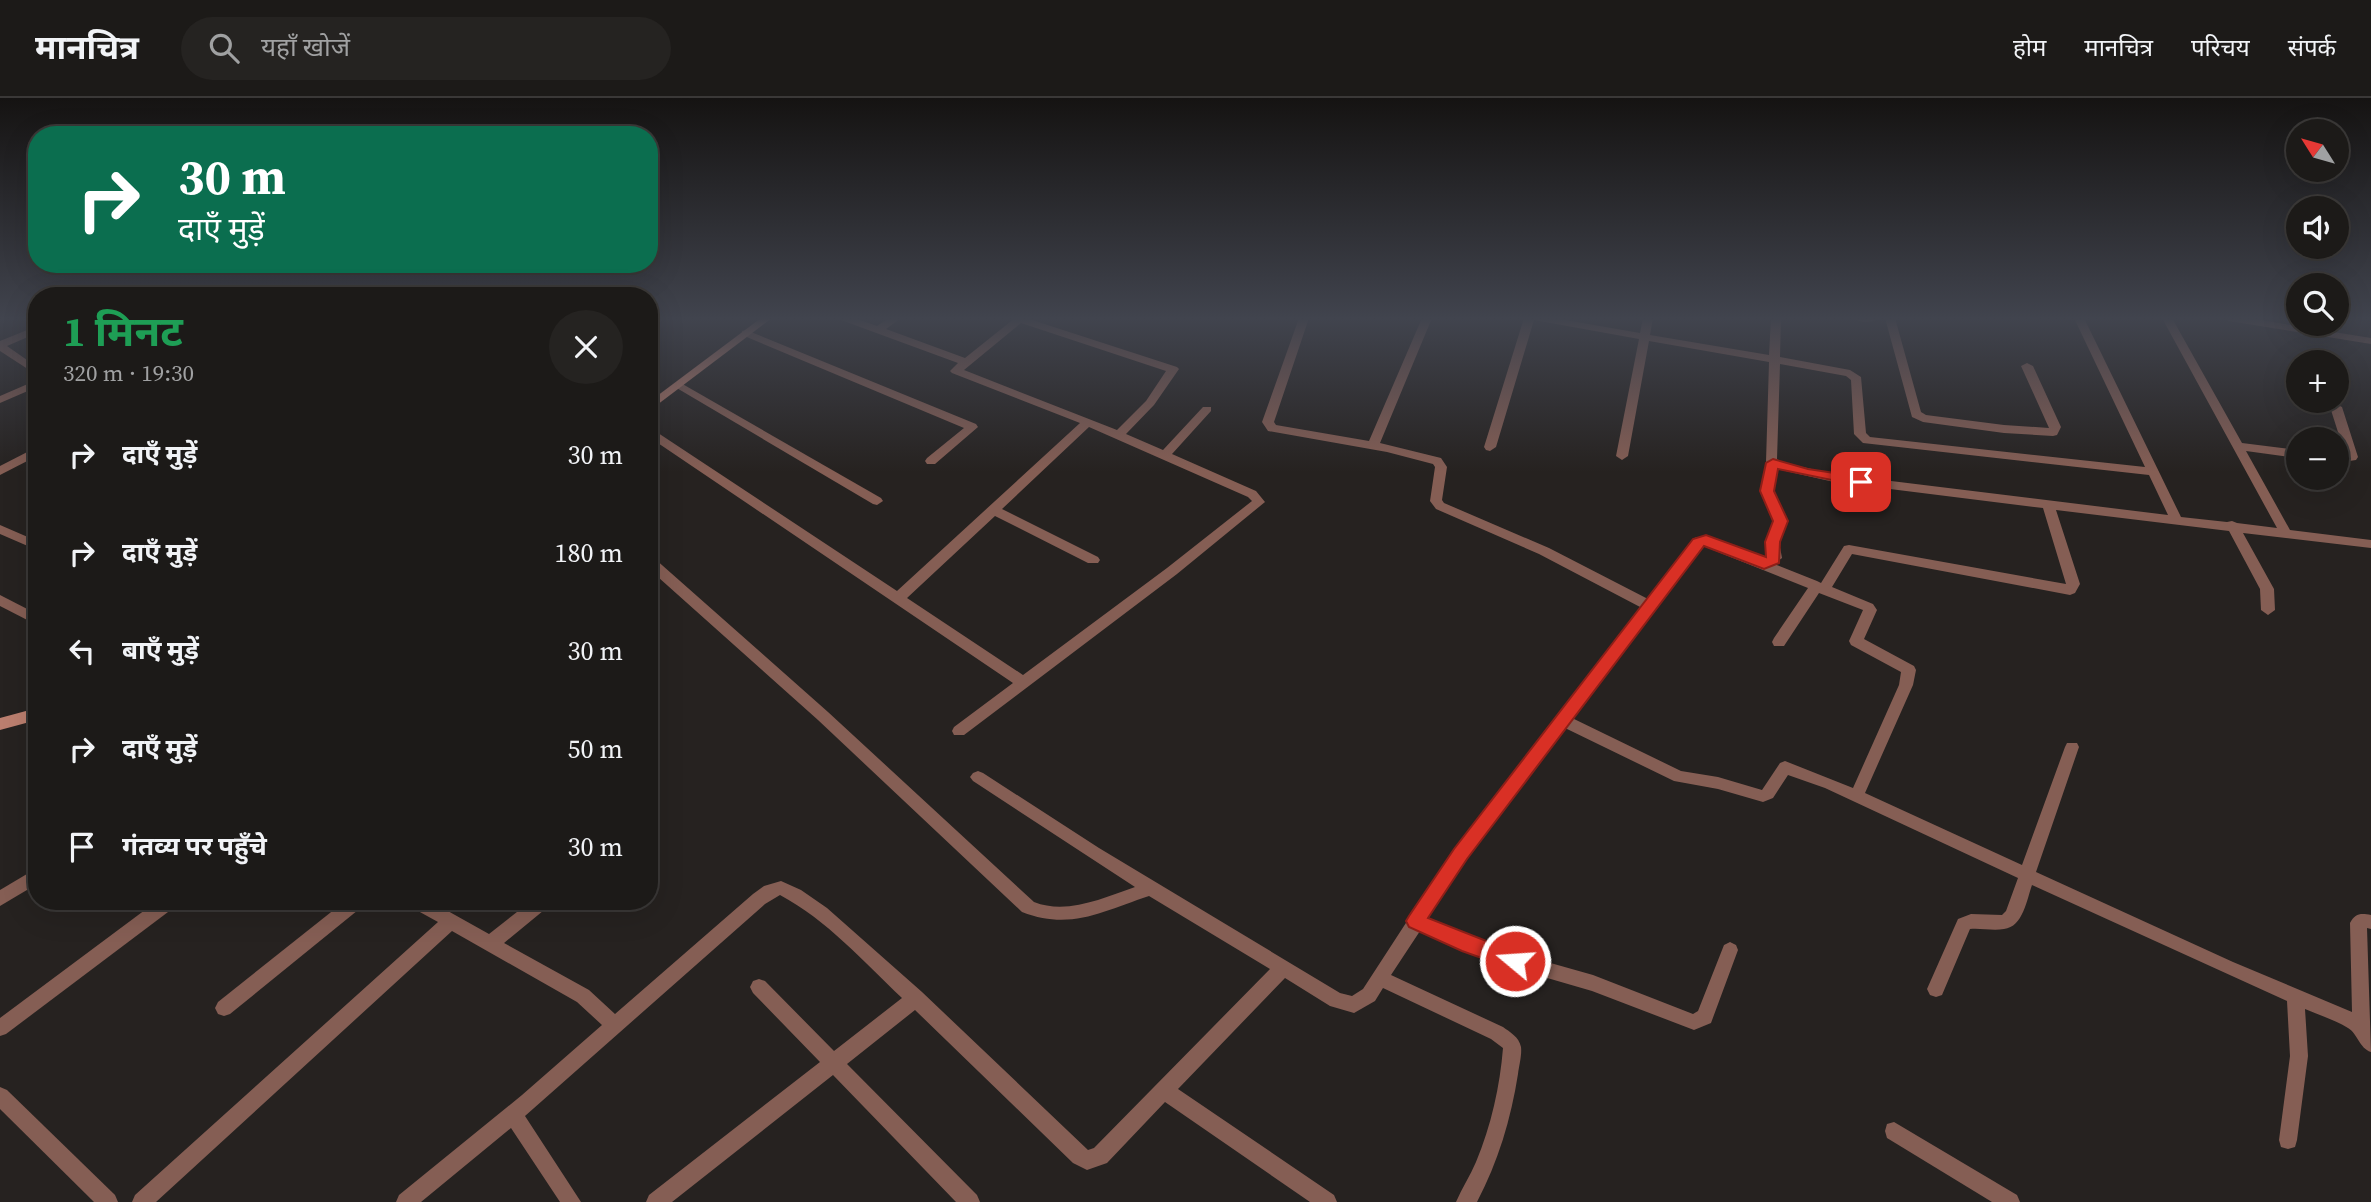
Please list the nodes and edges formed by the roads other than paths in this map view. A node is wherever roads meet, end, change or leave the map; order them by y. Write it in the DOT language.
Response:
graph roads {
  1 [pos="709,370"];
  2 [pos="834,370"];
  3 [pos="957,370"];
  4 [pos="1173,370"];
  5 [pos="1287,370"];
  6 [pos="1405,370"];
  7 [pos="1513,370"];
  8 [pos="1639,370"];
  9 [pos="1773,370"];
  10 [pos="1828,370"];
  11 [pos="1904,370"];
  12 [pos="2029,370"];
  13 [pos="2104,370"];
  14 [pos="2196,370"];
  15 [pos="28,387"];
  16 [pos="684,388"];
  17 [pos="0,400"];
  18 [pos="658,403"];
  19 [pos="1207,409"];
  20 [pos="1088,422"];
  21 [pos="1119,435"];
  22 [pos="658,437"];
  23 [pos="1373,446"];
  24 [pos="2238,446"];
  25 [pos="1490,447"];
  26 [pos="2286,452"];
  27 [pos="1165,455"];
  28 [pos="28,456"];
  29 [pos="1622,456"];
  30 [pos="931,461"];
  31 [pos="1773,463"];
  32 [pos="0,471"];
  33 [pos="2154,472"];
  34 [pos="877,501"];
  35 [pos="2048,505"];
  36 [pos="994,510"];
  37 [pos="2176,519"];
  38 [pos="2232,525"];
  39 [pos="0,528"];
  40 [pos="2286,532"];
  41 [pos="28,542"];
  42 [pos="2371,544"];
  43 [pos="1093,561"];
  44 [pos="1764,564"];
  45 [pos="658,569"];
  46 [pos="1821,587"];
  47 [pos="898,598"];
  48 [pos="0,600"];
  49 [pos="1650,606"];
  50 [pos="2268,610"];
  51 [pos="28,615"];
  52 [pos="1779,642"];
  53 [pos="1024,683"];
  54 [pos="28,716"];
  55 [pos="1564,721"];
  56 [pos="0,724"];
  57 [pos="960,731"];
  58 [pos="2072,747"];
  59 [pos="978,777"];
  60 [pos="1857,795"];
  61 [pos="2028,874"];
  62 [pos="28,881"];
  63 [pos="1151,888"];
  64 [pos="0,899"];
  65 [pos="158,910"];
  66 [pos="346,910"];
  67 [pos="433,910"];
  68 [pos="532,910"];
  69 [pos="452,920"];
  70 [pos="1415,921"];
  71 [pos="2371,922"];
  72 [pos="491,943"];
  73 [pos="1730,950"];
  74 [pos="1282,969"];
  75 [pos="1379,978"];
  76 [pos="760,987"];
  77 [pos="1936,989"];
  78 [pos="2295,996"];
  79 [pos="916,998"];
  80 [pos="224,1008"];
  81 [pos="615,1025"];
  82 [pos="2361,1027"];
  83 [pos="0,1028"];
  84 [pos="2371,1044"];
  85 [pos="835,1063"];
  86 [pos="1165,1091"];
  87 [pos="0,1096"];
  88 [pos="513,1114"];
  89 [pos="1894,1131"];
  90 [pos="2288,1140"];
  91 [pos="108,1202"];
  92 [pos="142,1202"];
  93 [pos="407,1202"];
  94 [pos="571,1202"];
  95 [pos="656,1202"];
  96 [pos="970,1202"];
  97 [pos="1327,1202"];
  98 [pos="1466,1202"];
  99 [pos="2010,1202"];
  1 -- 16 [label="street"];
  2 -- 30 [label="street"];
  3 -- 20 [label="street"];
  4 -- 21 [label="street"];
  5 -- 23 [label="street"];
  6 -- 23 [label="street"];
  7 -- 25 [label="street"];
  8 -- 29 [label="street"];
  9 -- 31 [label="street"];
  10 -- 33 [label="street"];
  11 -- 12 [label="street"];
  13 -- 33 [label="street"];
  14 -- 24 [label="street"];
  15 -- 17 [label="street"];
  16 -- 18 [label="street"];
  16 -- 34 [label="street"];
  19 -- 27 [label="street"];
  20 -- 21 [label="street"];
  20 -- 36 [label="street"];
  21 -- 27 [label="street"];
  22 -- 47 [label="street"];
  23 -- 49 [label="street"];
  24 -- 26 [label="street"];
  24 -- 40 [label="street"];
  27 -- 53 [label="street"];
  28 -- 32 [label="street"];
  31 -- 35 [label="street"];
  31 -- 44 [label="street"];
  33 -- 37 [label="street"];
  35 -- 37 [label="street"];
  35 -- 46 [label="street"];
  36 -- 43 [label="street"];
  36 -- 47 [label="street"];
  37 -- 38 [label="street"];
  38 -- 40 [label="street"];
  38 -- 50 [label="street"];
  39 -- 41 [label="street"];
  40 -- 42 [label="street"];
  44 -- 46 [label="street"];
  44 -- 49 [label="street"];
  45 -- 63 [label="street"];
  46 -- 52 [label="street"];
  46 -- 60 [label="street"];
  47 -- 53 [label="street"];
  48 -- 51 [label="street"];
  49 -- 55 [label="street"];
  53 -- 57 [label="street"];
  54 -- 56 [label="street"];
  55 -- 60 [label="street"];
  55 -- 70 [label="street"];
  58 -- 61 [label="street"];
  59 -- 63 [label="street"];
  60 -- 61 [label="street"];
  61 -- 77 [label="street"];
  61 -- 78 [label="street"];
  62 -- 64 [label="street"];
  63 -- 74 [label="street"];
  65 -- 83 [label="street"];
  66 -- 80 [label="street"];
  67 -- 69 [label="street"];
  68 -- 72 [label="street"];
  69 -- 72 [label="street"];
  69 -- 92 [label="street"];
  70 -- 73 [label="street"];
  70 -- 75 [label="street"];
  71 -- 82 [label="street"];
  72 -- 81 [label="street"];
  74 -- 75 [label="street"];
  74 -- 86 [label="street"];
  75 -- 98 [label="street"];
  76 -- 85 [label="street"];
  78 -- 82 [label="street"];
  78 -- 90 [label="street"];
  79 -- 81 [label="street"];
  79 -- 85 [label="street"];
  79 -- 86 [label="street"];
  81 -- 88 [label="street"];
  82 -- 84 [label="street"];
  85 -- 95 [label="street"];
  85 -- 96 [label="street"];
  86 -- 97 [label="street"];
  87 -- 91 [label="street"];
  88 -- 93 [label="street"];
  88 -- 94 [label="street"];
  89 -- 99 [label="street"];
}
